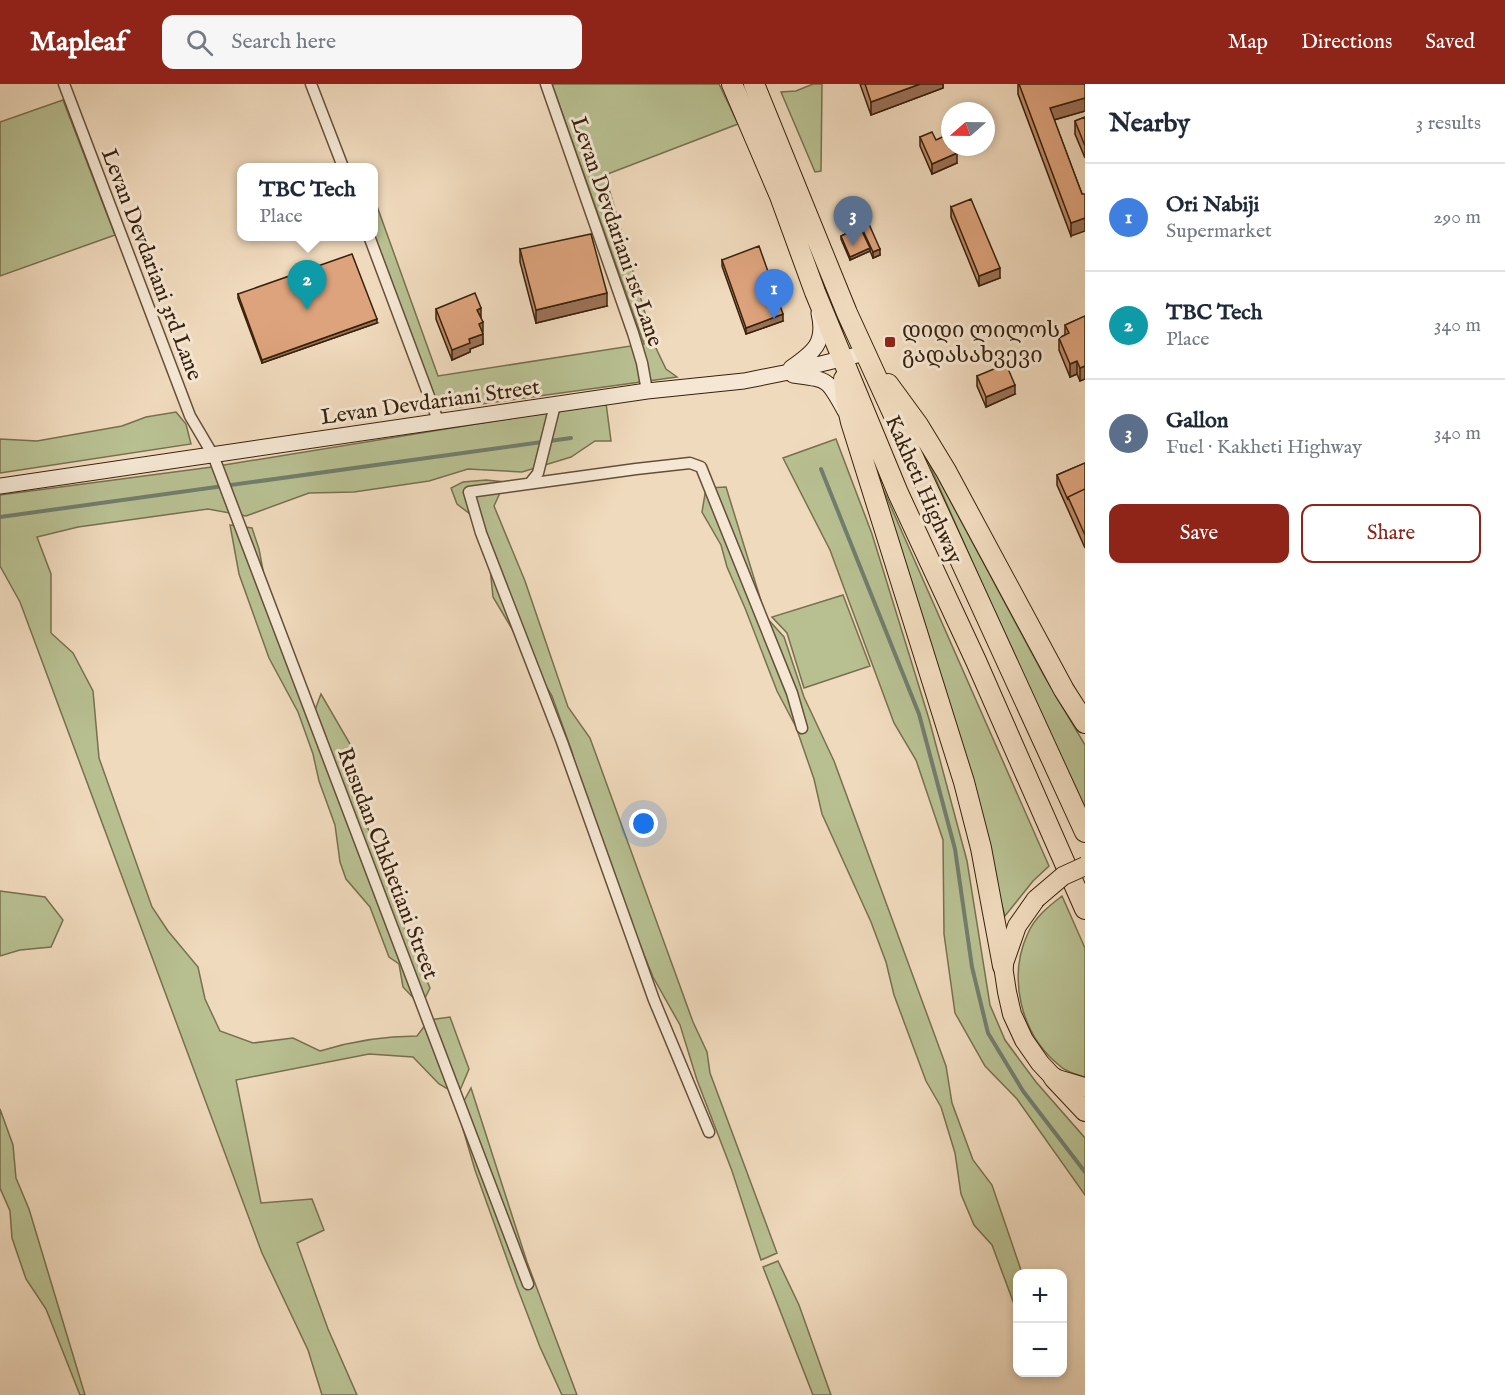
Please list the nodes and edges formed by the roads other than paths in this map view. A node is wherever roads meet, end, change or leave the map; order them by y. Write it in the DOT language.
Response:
graph roads {
  1 [pos="64,84"];
  2 [pos="311,84"];
  3 [pos="546,84"];
  4 [pos="732,84"];
  5 [pos="754,84"];
  6 [pos="341,163"];
  7 [pos="371,241"];
  8 [pos="815,292"];
  9 [pos="865,353"];
  10 [pos="842,358"];
  11 [pos="784,373"];
  12 [pos="647,391"];
  13 [pos="555,405"];
  14 [pos="851,422"];
  15 [pos="439,423"];
  16 [pos="213,455"];
  17 [pos="530,483"];
  18 [pos="0,486"];
  19 [pos="1085,723"];
  20 [pos="802,728"];
  21 [pos="1085,832"];
  22 [pos="1085,866"];
  23 [pos="1085,909"];
  24 [pos="1003,966"];
  25 [pos="1054,1078"];
  26 [pos="1085,1087"];
  27 [pos="1085,1111"];
  28 [pos="709,1132"];
  29 [pos="528,1284"];
  1 -- 16 [label="street, Levan Devdariani 3rd Lane"];
  2 -- 6 [label="street"];
  3 -- 12 [label="street, Levan Devdariani 1st Lane"];
  4 -- 8 [label="highway, Kakheti Highway"];
  5 -- 9 [label="highway, Kakheti Highway"];
  7 -- 15 [label="street"];
  8 -- 10 [label="highway, Kakheti Highway"];
  8 -- 11 [label="main road"];
  9 -- 10 [label="main road, Levan Devdariani Street"];
  9 -- 19 [label="highway"];
  9 -- 21 [label="highway, Kakheti Highway"];
  10 -- 11 [label="main road, Levan Devdariani Street"];
  10 -- 14 [label="highway"];
  10 -- 23 [label="highway, Kakheti Highway"];
  11 -- 12 [label="main road, Levan Devdariani Street"];
  11 -- 14 [label="main road"];
  12 -- 13 [label="main road, Levan Devdariani Street"];
  13 -- 15 [label="main road, Levan Devdariani Street"];
  13 -- 17 [label="street"];
  14 -- 24 [label="highway"];
  15 -- 16 [label="main road, Levan Devdariani Street"];
  16 -- 18 [label="main road, Levan Devdariani Street"];
  16 -- 29 [label="street, Rusudan Chkhetiani Street"];
  17 -- 20 [label="street"];
  17 -- 28 [label="street"];
  22 -- 24 [label="main road, bridge"];
  24 -- 25 [label="main road"];
  25 -- 26 [label="main road"];
  25 -- 27 [label="highway"];
}
